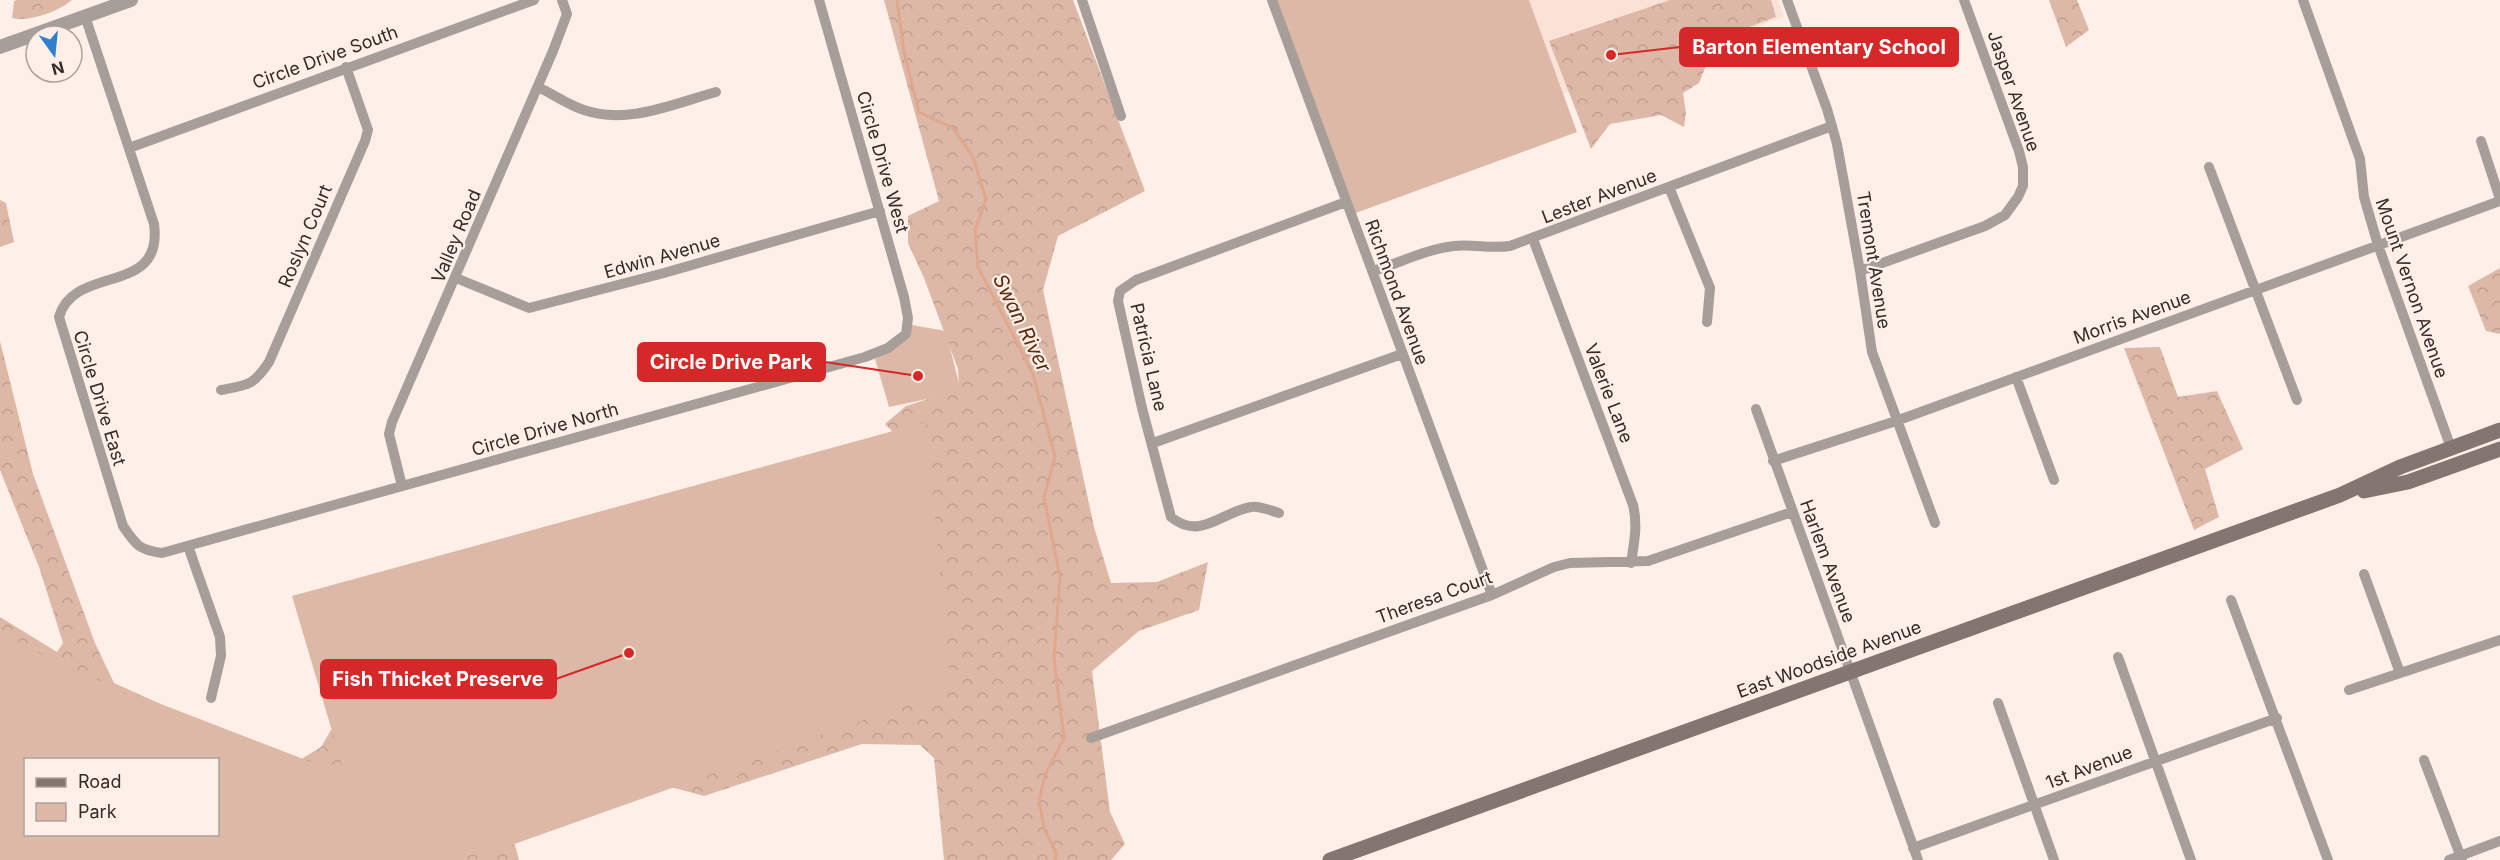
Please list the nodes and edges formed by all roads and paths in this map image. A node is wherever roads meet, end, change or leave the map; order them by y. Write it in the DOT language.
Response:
graph roads {
  1 [pos="131,0"];
  2 [pos="534,0"];
  3 [pos="562,0"];
  4 [pos="819,0"];
  5 [pos="1082,0"];
  6 [pos="1272,0"];
  7 [pos="1787,0"];
  8 [pos="1964,0"];
  9 [pos="2303,0"];
  10 [pos="85,16"];
  11 [pos="0,47"];
  12 [pos="346,67"];
  13 [pos="538,87"];
  14 [pos="716,92"];
  15 [pos="1121,116"];
  16 [pos="1832,126"];
  17 [pos="2481,141"];
  18 [pos="129,148"];
  19 [pos="2209,167"];
  20 [pos="1669,187"];
  21 [pos="2500,200"];
  22 [pos="1346,202"];
  23 [pos="880,212"];
  24 [pos="1533,239"];
  25 [pos="2378,245"];
  26 [pos="1373,271"];
  27 [pos="1860,271"];
  28 [pos="456,278"];
  29 [pos="2256,290"];
  30 [pos="1707,322"];
  31 [pos="906,334"];
  32 [pos="1402,354"];
  33 [pos="2016,377"];
  34 [pos="221,390"];
  35 [pos="2297,400"];
  36 [pos="1756,409"];
  37 [pos="1896,421"];
  38 [pos="2500,430"];
  39 [pos="1153,443"];
  40 [pos="2451,448"];
  41 [pos="2500,449"];
  42 [pos="1773,461"];
  43 [pos="2054,480"];
  44 [pos="402,486"];
  45 [pos="2340,495"];
  46 [pos="1792,512"];
  47 [pos="1279,513"];
  48 [pos="1935,523"];
  49 [pos="188,546"];
  50 [pos="1631,562"];
  51 [pos="2364,574"];
  52 [pos="1492,595"];
  53 [pos="2231,600"];
  54 [pos="2500,640"];
  55 [pos="2118,657"];
  56 [pos="1851,672"];
  57 [pos="2400,673"];
  58 [pos="2349,690"];
  59 [pos="211,698"];
  60 [pos="1998,703"];
  61 [pos="2277,718"];
  62 [pos="1091,738"];
  63 [pos="2156,759"];
  64 [pos="2424,760"];
  65 [pos="2035,805"];
  66 [pos="2500,841"];
  67 [pos="1913,848"];
  68 [pos="2462,858"];
  69 [pos="1330,860"];
  70 [pos="1917,860"];
  71 [pos="2054,860"];
  72 [pos="2192,860"];
  73 [pos="2328,860"];
  74 [pos="2450,860"];
  1 -- 10 [label="street"];
  2 -- 12 [label="street, Circle Drive South"];
  3 -- 13 [label="street, Valley Road"];
  4 -- 23 [label="street, Circle Drive West"];
  5 -- 15 [label="street"];
  6 -- 22 [label="street, Richmond Avenue"];
  7 -- 16 [label="street, Tremont Avenue"];
  8 -- 27 [label="street, Jasper Avenue"];
  9 -- 25 [label="street, Mount Vernon Avenue"];
  10 -- 11 [label="street"];
  10 -- 18 [label="street, Circle Drive East"];
  12 -- 18 [label="street, Circle Drive South"];
  12 -- 34 [label="street, Roslyn Court"];
  13 -- 14 [label="street"];
  13 -- 28 [label="street, Valley Road"];
  16 -- 20 [label="street, Lester Avenue"];
  16 -- 27 [label="street, Tremont Avenue"];
  17 -- 21 [label="street"];
  18 -- 49 [label="street, Circle Drive East"];
  19 -- 29 [label="street"];
  20 -- 24 [label="street, Lester Avenue"];
  20 -- 30 [label="street"];
  21 -- 25 [label="street, Morris Avenue"];
  22 -- 26 [label="street, Richmond Avenue"];
  22 -- 39 [label="street, Patricia Lane"];
  23 -- 28 [label="street, Edwin Avenue"];
  23 -- 31 [label="street, Circle Drive West"];
  24 -- 26 [label="street, Lester Avenue"];
  24 -- 50 [label="street, Valerie Lane"];
  25 -- 29 [label="street, Morris Avenue"];
  25 -- 40 [label="street, Mount Vernon Avenue"];
  26 -- 32 [label="street, Richmond Avenue"];
  27 -- 37 [label="street, Tremont Avenue"];
  28 -- 44 [label="street, Valley Road"];
  29 -- 33 [label="street, Morris Avenue"];
  29 -- 35 [label="street"];
  31 -- 44 [label="street, Circle Drive North"];
  32 -- 39 [label="street"];
  32 -- 52 [label="street, Richmond Avenue"];
  33 -- 37 [label="street, Morris Avenue"];
  33 -- 43 [label="street"];
  36 -- 42 [label="street, Harlem Avenue"];
  37 -- 42 [label="street, Morris Avenue"];
  37 -- 48 [label="street, Tremont Avenue"];
  38 -- 40 [label="main road, East Woodside Avenue"];
  39 -- 47 [label="street, Patricia Lane"];
  40 -- 45 [label="main road, East Woodside Avenue"];
  41 -- 45 [label="main road, East Woodside Avenue"];
  42 -- 46 [label="street, Harlem Avenue"];
  44 -- 49 [label="street, Circle Drive North"];
  45 -- 56 [label="main road, East Woodside Avenue"];
  46 -- 50 [label="street, Theresa Court"];
  46 -- 56 [label="street, Harlem Avenue"];
  49 -- 59 [label="street"];
  50 -- 52 [label="street, Theresa Court"];
  51 -- 57 [label="street"];
  52 -- 62 [label="street, Theresa Court"];
  53 -- 61 [label="street"];
  54 -- 57 [label="street"];
  55 -- 63 [label="street"];
  56 -- 67 [label="street, Harlem Avenue"];
  56 -- 69 [label="main road, East Woodside Avenue"];
  57 -- 58 [label="street"];
  60 -- 65 [label="street"];
  61 -- 63 [label="street, 1st Avenue"];
  61 -- 73 [label="street"];
  63 -- 65 [label="street, 1st Avenue"];
  63 -- 72 [label="street"];
  64 -- 68 [label="street"];
  65 -- 67 [label="street, 1st Avenue"];
  65 -- 71 [label="street"];
  66 -- 68 [label="street"];
  67 -- 70 [label="street, Harlem Avenue"];
  68 -- 74 [label="street"];
}
